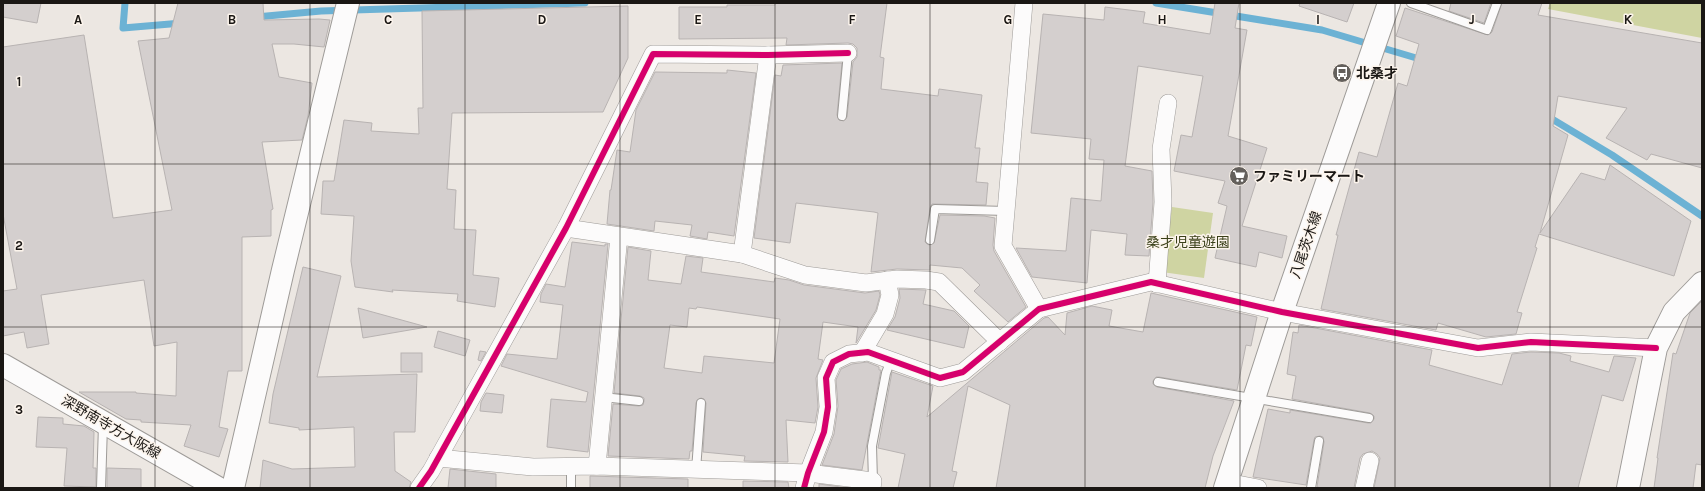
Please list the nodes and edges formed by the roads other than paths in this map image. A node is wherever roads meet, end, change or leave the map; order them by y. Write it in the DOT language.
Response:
graph roads {
  1 [pos="348,3"];
  2 [pos="1024,3"];
  3 [pos="1389,3"];
  4 [pos="1411,3"];
  5 [pos="1497,3"];
  6 [pos="848,53"];
  7 [pos="768,55"];
  8 [pos="1168,103"];
  9 [pos="842,116"];
  10 [pos="1006,211"];
  11 [pos="566,228"];
  12 [pos="619,236"];
  13 [pos="930,240"];
  14 [pos="742,254"];
  15 [pos="887,280"];
  16 [pos="1702,283"];
  17 [pos="1157,284"];
  18 [pos="1039,309"];
  19 [pos="1282,312"];
  20 [pos="1000,342"];
  21 [pos="1656,348"];
  22 [pos="862,352"];
  23 [pos="891,360"];
  24 [pos="3,365"];
  25 [pos="1158,382"];
  26 [pos="603,397"];
  27 [pos="1254,398"];
  28 [pos="639,401"];
  29 [pos="701,403"];
  30 [pos="1369,418"];
  31 [pos="104,423"];
  32 [pos="1319,441"];
  33 [pos="438,458"];
  34 [pos="1370,461"];
  35 [pos="597,466"];
  36 [pos="571,467"];
  37 [pos="696,470"];
  38 [pos="806,481"];
  39 [pos="872,485"];
  40 [pos="1226,485"];
  41 [pos="101,488"];
  42 [pos="218,488"];
  43 [pos="233,488"];
  44 [pos="419,488"];
  45 [pos="571,488"];
  46 [pos="1258,488"];
  47 [pos="1311,488"];
  48 [pos="1364,488"];
  49 [pos="1628,488"];
  1 -- 43 [label="main road"];
  2 -- 10 [label="street"];
  3 -- 19 [label="main road, 八尾茨木線"];
  4 -- 5 [label="lane"];
  6 -- 7 [label="street"];
  6 -- 9 [label="lane"];
  7 -- 11 [label="street"];
  7 -- 14 [label="street"];
  8 -- 17 [label="street"];
  10 -- 13 [label="lane"];
  10 -- 18 [label="street"];
  11 -- 12 [label="street"];
  11 -- 33 [label="street"];
  12 -- 14 [label="street"];
  12 -- 26 [label="street"];
  14 -- 15 [label="street"];
  15 -- 20 [label="street"];
  15 -- 22 [label="street"];
  16 -- 21 [label="main road"];
  17 -- 18 [label="street"];
  17 -- 19 [label="street"];
  18 -- 20 [label="street"];
  19 -- 21 [label="street"];
  19 -- 27 [label="main road, 八尾茨木線"];
  20 -- 23 [label="street"];
  21 -- 49 [label="main road"];
  22 -- 23 [label="street"];
  22 -- 38 [label="street"];
  23 -- 39 [label="lane"];
  24 -- 31 [label="main road, 深野南寺方大阪線"];
  25 -- 27 [label="lane"];
  26 -- 28 [label="lane"];
  26 -- 35 [label="street"];
  27 -- 30 [label="lane"];
  27 -- 40 [label="main road, 八尾茨木線"];
  29 -- 37 [label="lane"];
  31 -- 41 [label="lane"];
  31 -- 42 [label="main road, 深野南寺方大阪線"];
  32 -- 47 [label="lane"];
  33 -- 36 [label="street"];
  33 -- 44 [label="street"];
  34 -- 48 [label="street"];
  35 -- 36 [label="street"];
  35 -- 37 [label="street"];
  36 -- 45 [label="lane"];
  37 -- 38 [label="street"];
  38 -- 39 [label="street"];
  40 -- 46 [label="street"];
}
